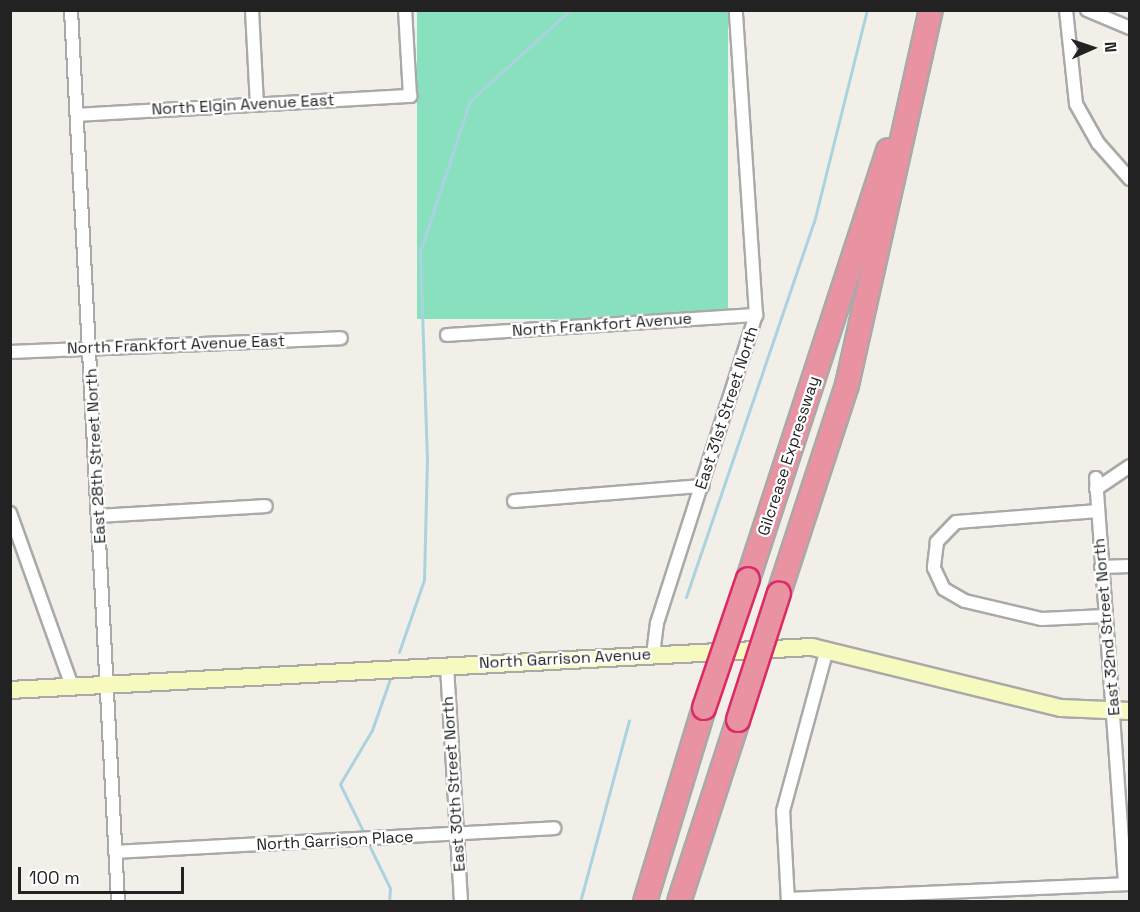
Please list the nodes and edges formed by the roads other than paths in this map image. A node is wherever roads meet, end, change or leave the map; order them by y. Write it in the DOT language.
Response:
graph roads {
  1 [pos="71,10"];
  2 [pos="252,10"];
  3 [pos="405,10"];
  4 [pos="736,10"];
  5 [pos="931,10"];
  6 [pos="1066,10"];
  7 [pos="1087,10"];
  8 [pos="1130,28"];
  9 [pos="257,104"];
  10 [pos="77,114"];
  11 [pos="1130,179"];
  12 [pos="756,315"];
  13 [pos="447,335"];
  14 [pos="342,338"];
  15 [pos="90,349"];
  16 [pos="10,352"];
  17 [pos="1130,466"];
  18 [pos="702,486"];
  19 [pos="514,501"];
  20 [pos="266,506"];
  21 [pos="1098,511"];
  22 [pos="10,513"];
  23 [pos="99,516"];
  24 [pos="1130,566"];
  25 [pos="1101,567"];
  26 [pos="1105,616"];
  27 [pos="827,649"];
  28 [pos="653,655"];
  29 [pos="447,666"];
  30 [pos="107,684"];
  31 [pos="72,686"];
  32 [pos="10,690"];
  33 [pos="1121,711"];
  34 [pos="554,828"];
  35 [pos="457,835"];
  36 [pos="116,852"];
  37 [pos="1127,884"];
  38 [pos="788,900"];
  39 [pos="118,902"];
  40 [pos="461,902"];
  41 [pos="645,902"];
  42 [pos="679,902"];
  1 -- 10 [label="street, East 28th Street North"];
  2 -- 9 [label="street"];
  3 -- 9 [label="street, North Elgin Avenue East"];
  4 -- 12 [label="street, East 31st Street North"];
  5 -- 41 [label="highway, Gilcrease Expressway, bridge"];
  5 -- 42 [label="highway, Gilcrease Expressway, bridge"];
  6 -- 11 [label="street"];
  7 -- 8 [label="street"];
  9 -- 10 [label="street, North Elgin Avenue East"];
  10 -- 15 [label="street, East 28th Street North"];
  12 -- 13 [label="street, North Frankfort Avenue"];
  12 -- 18 [label="street, East 31st Street North"];
  14 -- 15 [label="street, North Frankfort Avenue East"];
  15 -- 16 [label="street, North Frankfort Avenue East"];
  15 -- 23 [label="street, East 28th Street North"];
  17 -- 21 [label="street, East 32nd Street North"];
  18 -- 19 [label="street"];
  18 -- 28 [label="street, East 31st Street North"];
  20 -- 23 [label="street"];
  21 -- 25 [label="street, East 32nd Street North"];
  21 -- 26 [label="street"];
  22 -- 31 [label="street"];
  23 -- 30 [label="street, East 28th Street North"];
  24 -- 25 [label="street"];
  25 -- 26 [label="street, East 32nd Street North"];
  26 -- 33 [label="street, East 32nd Street North"];
  27 -- 28 [label="street, North Garrison Avenue"];
  27 -- 33 [label="street, North Garrison Avenue"];
  27 -- 38 [label="street"];
  28 -- 29 [label="street, North Garrison Avenue"];
  29 -- 30 [label="street, North Garrison Avenue"];
  29 -- 35 [label="street, East 30th Street North"];
  30 -- 31 [label="street, North Garrison Avenue"];
  30 -- 36 [label="street, East 28th Street North"];
  31 -- 32 [label="street, North Garrison Avenue"];
  33 -- 37 [label="street, East 32nd Street North"];
  34 -- 35 [label="street, North Garrison Place"];
  35 -- 36 [label="street, North Garrison Place"];
  35 -- 40 [label="street, East 30th Street North"];
  36 -- 39 [label="street, East 28th Street North"];
  37 -- 38 [label="street"];
}
